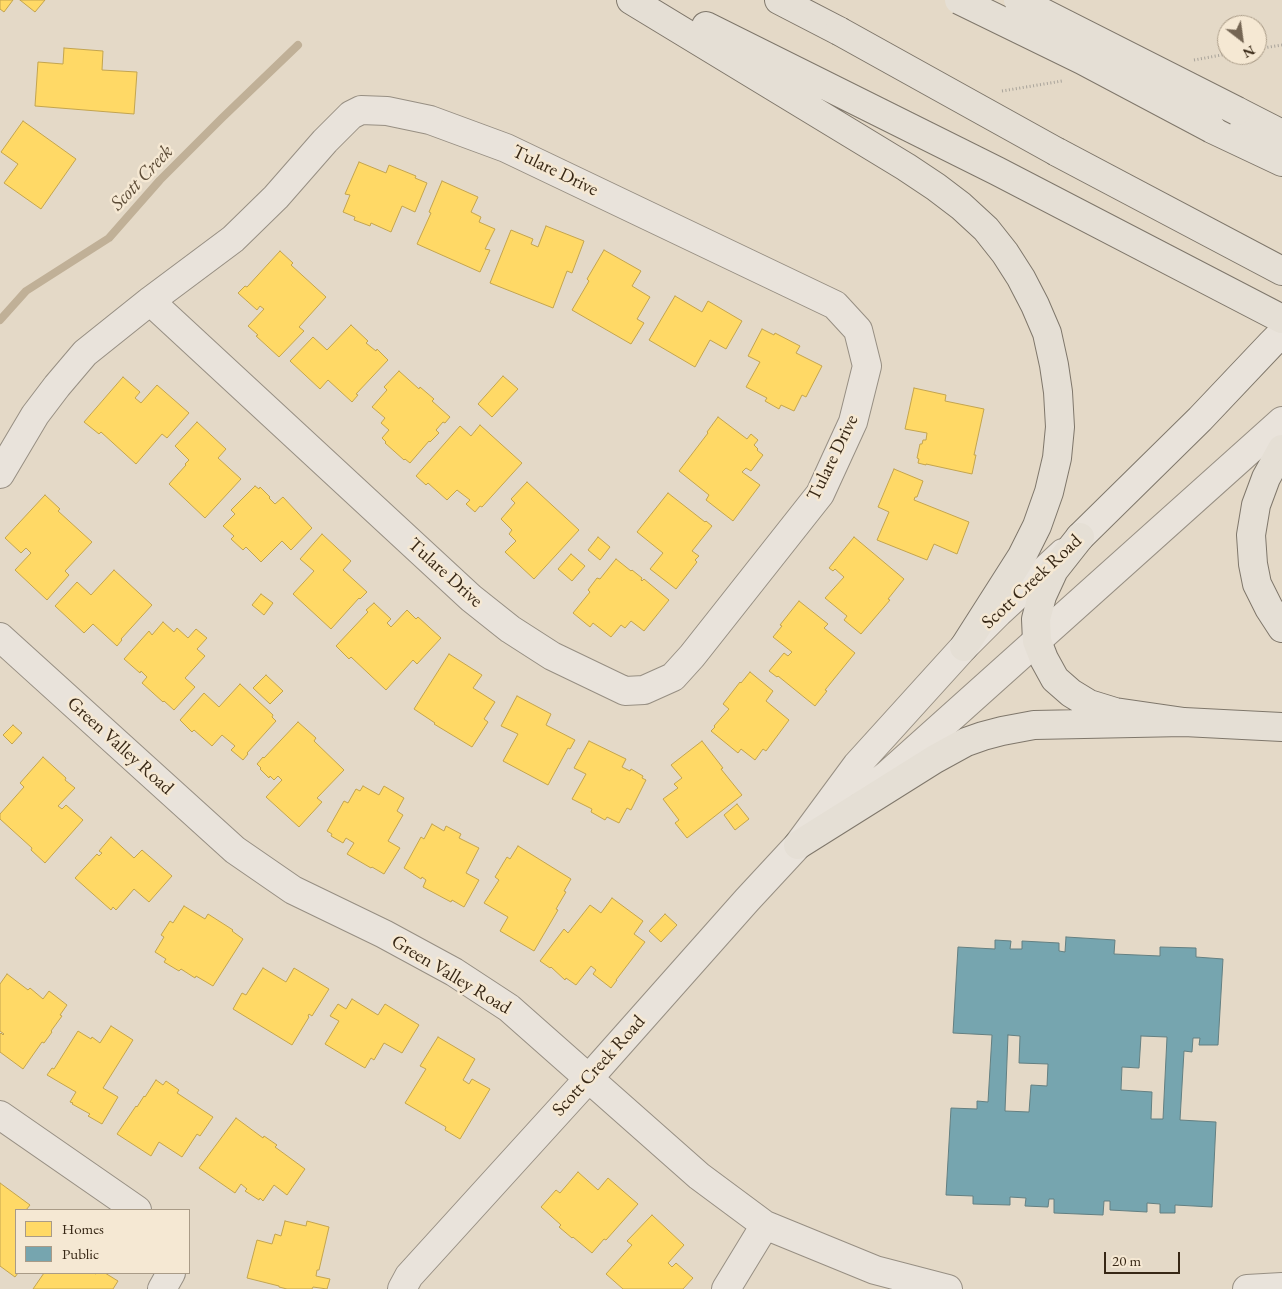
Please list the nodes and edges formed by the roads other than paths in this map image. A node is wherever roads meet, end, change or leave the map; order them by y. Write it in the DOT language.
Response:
graph roads {
  1 [pos="631,0"];
  2 [pos="652,0"];
  3 [pos="779,0"];
  4 [pos="959,0"];
  5 [pos="1018,0"];
  6 [pos="1282,134"];
  7 [pos="1282,162"];
  8 [pos="1276,268"];
  9 [pos="150,301"];
  10 [pos="1282,319"];
  11 [pos="1282,333"];
  12 [pos="1282,421"];
  13 [pos="1282,449"];
  14 [pos="0,474"];
  15 [pos="1080,537"];
  16 [pos="1282,628"];
  17 [pos="0,637"];
  18 [pos="1037,641"];
  19 [pos="964,647"];
  20 [pos="1184,722"];
  21 [pos="1282,727"];
  22 [pos="798,845"];
  23 [pos="589,1078"];
  24 [pos="0,1116"];
  25 [pos="136,1209"];
  26 [pos="765,1225"];
  27 [pos="170,1274"];
  28 [pos="1282,1287"];
  29 [pos="162,1289"];
  30 [pos="402,1289"];
  31 [pos="726,1289"];
  32 [pos="948,1289"];
  33 [pos="1247,1289"];
  1 -- 19 [label="highway"];
  2 -- 10 [label="highway"];
  3 -- 8 [label="highway, bridge"];
  4 -- 7 [label="highway, bridge"];
  5 -- 6 [label="highway, bridge"];
  9 -- 9 [label="street, Tulare Drive"];
  9 -- 14 [label="street, Tulare Drive"];
  11 -- 15 [label="street, Scott Creek Road"];
  12 -- 18 [label="street, Scott Creek Road"];
  13 -- 16 [label="highway"];
  15 -- 18 [label="highway"];
  15 -- 19 [label="street, Scott Creek Road"];
  17 -- 23 [label="street, Green Valley Road"];
  18 -- 20 [label="highway"];
  18 -- 22 [label="street, Scott Creek Road"];
  19 -- 22 [label="street, Scott Creek Road"];
  20 -- 21 [label="highway"];
  20 -- 22 [label="highway"];
  22 -- 23 [label="street, Scott Creek Road"];
  23 -- 26 [label="street, Green Valley Road"];
  23 -- 30 [label="street, Scott Creek Road"];
  24 -- 25 [label="street"];
  26 -- 31 [label="street"];
  26 -- 32 [label="street, Green Valley Road"];
  27 -- 29 [label="street"];
  28 -- 33 [label="street"];
}
